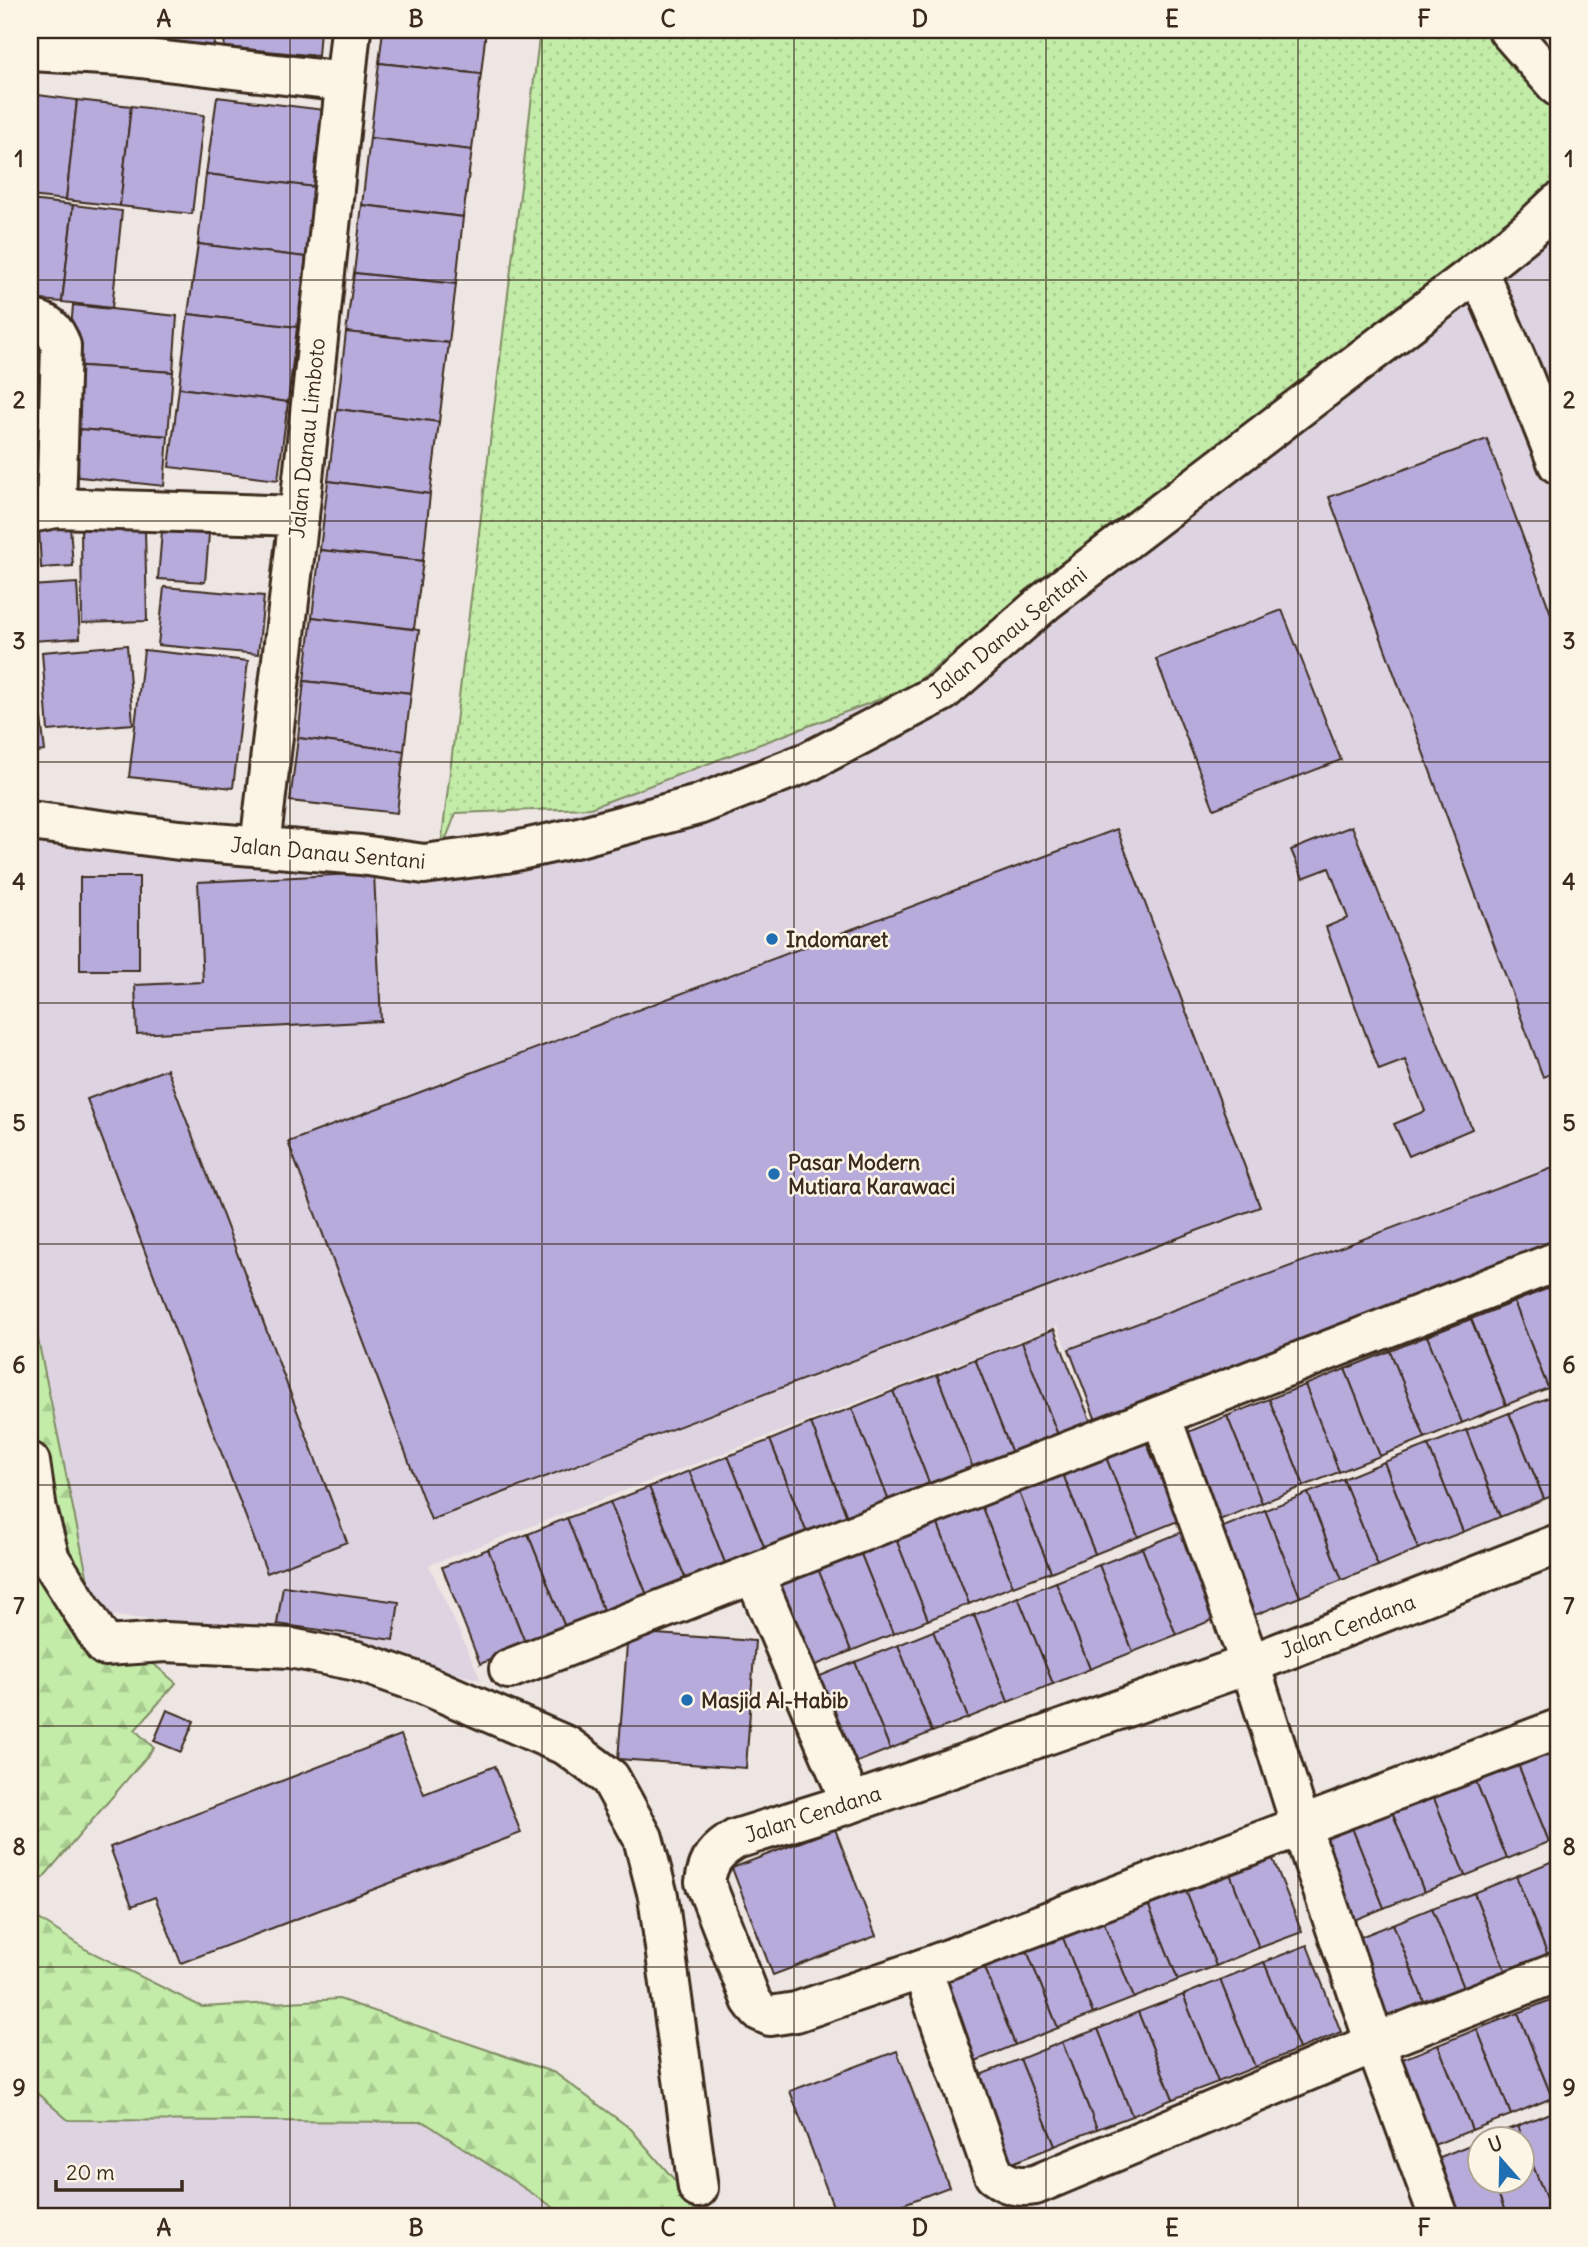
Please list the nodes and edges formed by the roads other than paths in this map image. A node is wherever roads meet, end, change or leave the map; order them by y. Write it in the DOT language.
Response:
graph roads {
  1 [pos="351,30"];
  2 [pos="1508,30"];
  3 [pos="123,43"];
  4 [pos="30,51"];
  5 [pos="345,82"];
  6 [pos="1558,88"];
  7 [pos="1558,203"];
  8 [pos="1488,263"];
  9 [pos="30,320"];
  10 [pos="1558,399"];
  11 [pos="1558,464"];
  12 [pos="43,511"];
  13 [pos="299,516"];
  14 [pos="30,821"];
  15 [pos="260,846"];
  16 [pos="1558,1261"];
  17 [pos="1161,1416"];
  18 [pos="30,1462"];
  19 [pos="1558,1544"];
  20 [pos="754,1574"];
  21 [pos="1250,1664"];
  22 [pos="509,1669"];
  23 [pos="1558,1729"];
  24 [pos="851,1803"];
  25 [pos="1301,1826"];
  26 [pos="922,1969"];
  27 [pos="1558,1972"];
  28 [pos="1375,2043"];
  29 [pos="698,2188"];
  30 [pos="1439,2217"];
  1 -- 5 [label="street, Jalan Danau Limboto"];
  2 -- 6 [label="street"];
  3 -- 4 [label="street"];
  3 -- 5 [label="street"];
  5 -- 13 [label="street, Jalan Danau Limboto"];
  7 -- 8 [label="street, Jalan Danau Sentani"];
  8 -- 10 [label="street"];
  8 -- 11 [label="street"];
  8 -- 15 [label="street, Jalan Danau Sentani"];
  9 -- 12 [label="street"];
  12 -- 13 [label="street"];
  13 -- 15 [label="street, Jalan Danau Limboto"];
  14 -- 15 [label="street, Jalan Danau Sentani"];
  16 -- 17 [label="street"];
  17 -- 20 [label="street"];
  17 -- 21 [label="street"];
  18 -- 29 [label="street"];
  19 -- 21 [label="street, Jalan Cendana"];
  20 -- 22 [label="street"];
  20 -- 24 [label="street"];
  21 -- 24 [label="street, Jalan Cendana"];
  21 -- 25 [label="street"];
  23 -- 25 [label="street, Jalan Cendana"];
  24 -- 26 [label="street, Jalan Cendana"];
  25 -- 26 [label="street, Jalan Cendana"];
  25 -- 28 [label="street"];
  26 -- 28 [label="street"];
  27 -- 28 [label="street"];
  28 -- 30 [label="street"];
}
